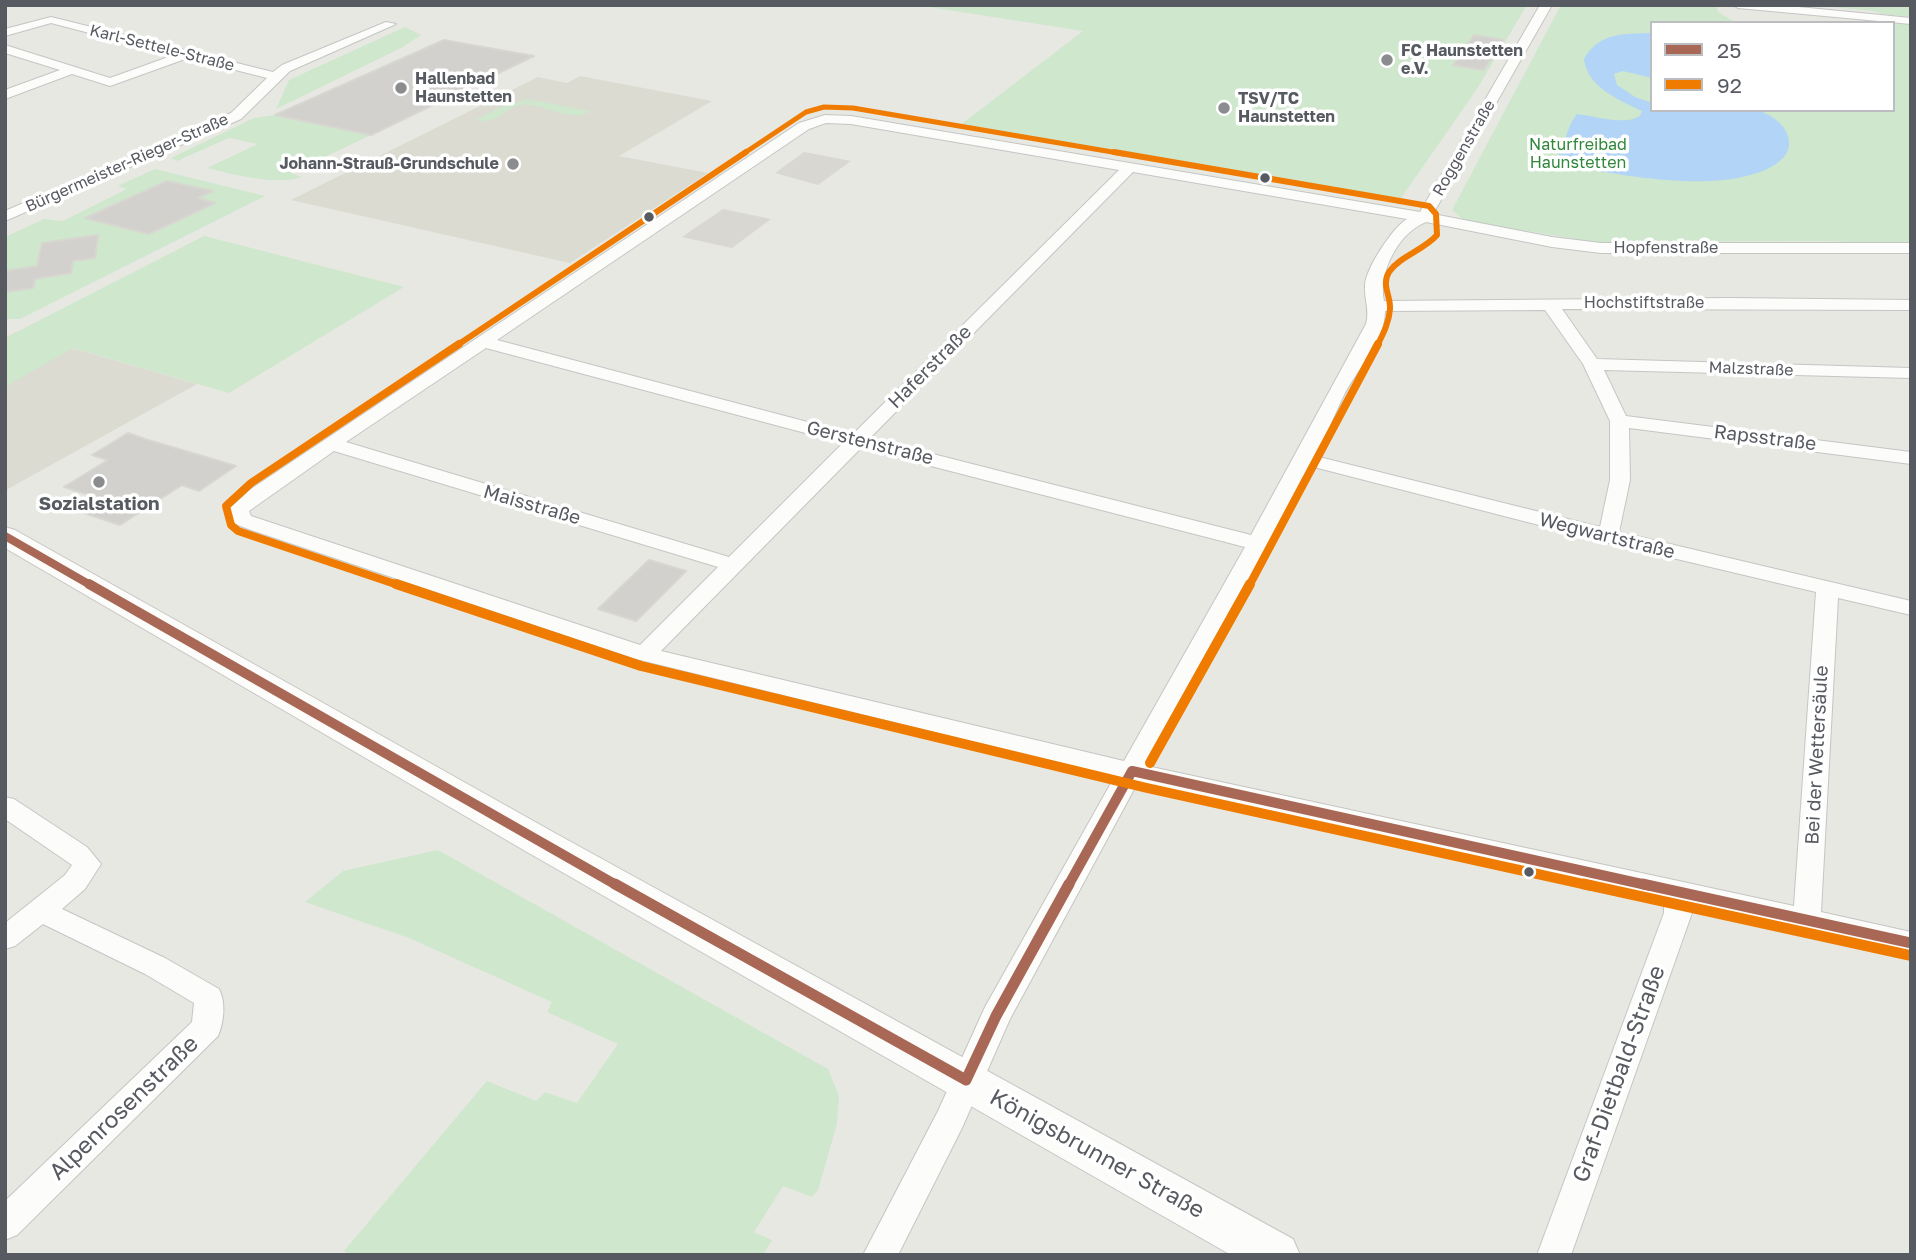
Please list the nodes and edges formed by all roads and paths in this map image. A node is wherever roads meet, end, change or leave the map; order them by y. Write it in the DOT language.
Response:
graph roads {
  1 [pos="1546,5"];
  2 [pos="1738,5"];
  3 [pos="1911,21"];
  4 [pos="390,24"];
  5 [pos="5,33"];
  6 [pos="5,49"];
  7 [pos="185,55"];
  8 [pos="72,70"];
  9 [pos="273,76"];
  10 [pos="5,95"];
  11 [pos="825,119"];
  12 [pos="1128,169"];
  13 [pos="1424,217"];
  14 [pos="5,218"];
  15 [pos="1911,248"];
  16 [pos="1550,304"];
  17 [pos="1911,305"];
  18 [pos="1378,306"];
  19 [pos="484,342"];
  20 [pos="1592,364"];
  21 [pos="1911,373"];
  22 [pos="1619,421"];
  23 [pos="857,440"];
  24 [pos="331,444"];
  25 [pos="1304,458"];
  26 [pos="1911,458"];
  27 [pos="5,536"];
  28 [pos="1608,537"];
  29 [pos="1256,543"];
  30 [pos="733,565"];
  31 [pos="1827,590"];
  32 [pos="1911,608"];
  33 [pos="644,654"];
  34 [pos="1132,771"];
  35 [pos="5,806"];
  36 [pos="1678,892"];
  37 [pos="41,911"];
  38 [pos="1807,920"];
  39 [pos="5,939"];
  40 [pos="1911,943"];
  41 [pos="966,1080"];
  42 [pos="5,1224"];
  43 [pos="880,1255"];
  44 [pos="1276,1255"];
  45 [pos="1554,1255"];
  1 -- 13 [label="street, Roggenstraße"];
  2 -- 3 [label="street"];
  4 -- 9 [label="street, Bürgermeister-Rieger-Straße"];
  5 -- 7 [label="street, Karl-Settele-Straße"];
  6 -- 8 [label="street"];
  7 -- 8 [label="street"];
  7 -- 9 [label="street, Karl-Settele-Straße"];
  8 -- 10 [label="street"];
  9 -- 14 [label="street, Bürgermeister-Rieger-Straße"];
  11 -- 12 [label="street"];
  11 -- 19 [label="street"];
  12 -- 13 [label="street"];
  12 -- 23 [label="street, Haferstraße"];
  13 -- 15 [label="street, Hopfenstraße"];
  13 -- 18 [label="street, Roggenstraße"];
  16 -- 17 [label="street, Hochstiftstraße"];
  16 -- 18 [label="street, Hochstiftstraße"];
  16 -- 20 [label="street"];
  18 -- 25 [label="street, Roggenstraße"];
  19 -- 23 [label="street, Gerstenstraße"];
  19 -- 24 [label="street"];
  20 -- 21 [label="street, Malzstraße"];
  20 -- 22 [label="street"];
  22 -- 26 [label="street, Rapsstraße"];
  22 -- 28 [label="street"];
  23 -- 29 [label="street, Gerstenstraße"];
  23 -- 30 [label="street, Haferstraße"];
  24 -- 30 [label="street, Maisstraße"];
  24 -- 33 [label="street"];
  25 -- 28 [label="street, Wegwartstraße"];
  25 -- 29 [label="street, Roggenstraße"];
  27 -- 41 [label="main road, Königsbrunner Straße"];
  28 -- 31 [label="street, Wegwartstraße"];
  29 -- 34 [label="street, Roggenstraße"];
  30 -- 33 [label="street, Haferstraße"];
  31 -- 32 [label="street, Wegwartstraße"];
  31 -- 38 [label="street, Bei der Wettersäule"];
  33 -- 34 [label="street"];
  34 -- 36 [label="street"];
  34 -- 41 [label="street, Roggenstraße"];
  35 -- 37 [label="street"];
  36 -- 38 [label="street"];
  36 -- 45 [label="street, Graf-Dietbald-Straße"];
  37 -- 39 [label="street"];
  37 -- 42 [label="street, Alpenrosenstraße"];
  38 -- 40 [label="street"];
  41 -- 43 [label="street"];
  41 -- 44 [label="main road, Königsbrunner Straße"];
}
